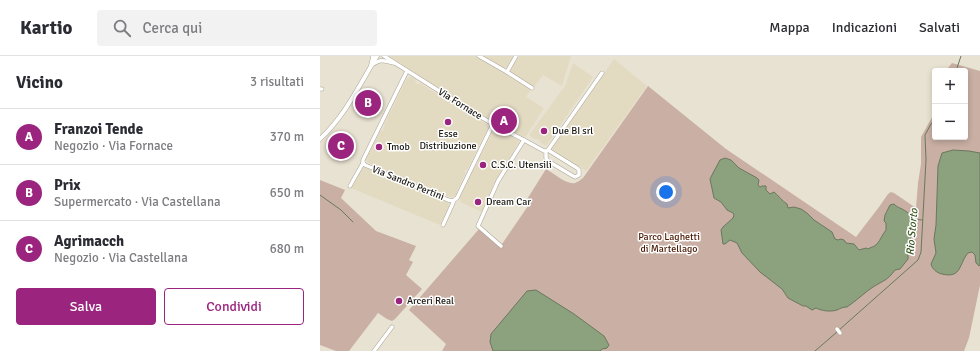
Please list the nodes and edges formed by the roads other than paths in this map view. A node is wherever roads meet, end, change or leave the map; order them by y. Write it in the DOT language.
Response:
graph roads {
  1 [pos="373,56"];
  2 [pos="378,56"];
  3 [pos="384,56"];
  4 [pos="479,56"];
  5 [pos="516,56"];
  6 [pos="382,60"];
  7 [pos="399,65"];
  8 [pos="370,68"];
  9 [pos="407,71"];
  10 [pos="506,72"];
  11 [pos="602,73"];
  12 [pos="532,88"];
  13 [pos="493,124"];
  14 [pos="320,139"];
  15 [pos="524,140"];
  16 [pos="547,151"];
  17 [pos="363,163"];
  18 [pos="350,186"];
  19 [pos="453,201"];
  20 [pos="443,225"];
  21 [pos="501,246"];
  22 [pos="392,327"];
  23 [pos="837,329"];
  24 [pos="840,333"];
  25 [pos="374,351"];
  1 -- 8 [label="street"];
  2 -- 6 [label="street"];
  2 -- 8 [label="street"];
  3 -- 7 [label="street, Via Fornace"];
  4 -- 10 [label="street"];
  5 -- 10 [label="street"];
  6 -- 7 [label="street, Via Fornace"];
  6 -- 8 [label="street"];
  7 -- 9 [label="street, Via Fornace"];
  8 -- 14 [label="street"];
  9 -- 13 [label="street, Via Fornace"];
  9 -- 17 [label="street, Via Sandro Pertini"];
  10 -- 12 [label="street"];
  11 -- 16 [label="street"];
  13 -- 15 [label="street, Via Fornace"];
  13 -- 19 [label="street, Via Sandro Pertini"];
  15 -- 16 [label="street, Via Fornace"];
  15 -- 21 [label="street"];
  16 -- 16 [label="street, Via Fornace"];
  17 -- 18 [label="street, Via Sandro Pertini"];
  17 -- 19 [label="street, Via Sandro Pertini"];
  19 -- 20 [label="street, Via Sandro Pertini"];
  22 -- 25 [label="street"];
  23 -- 24 [label="street"];
}
